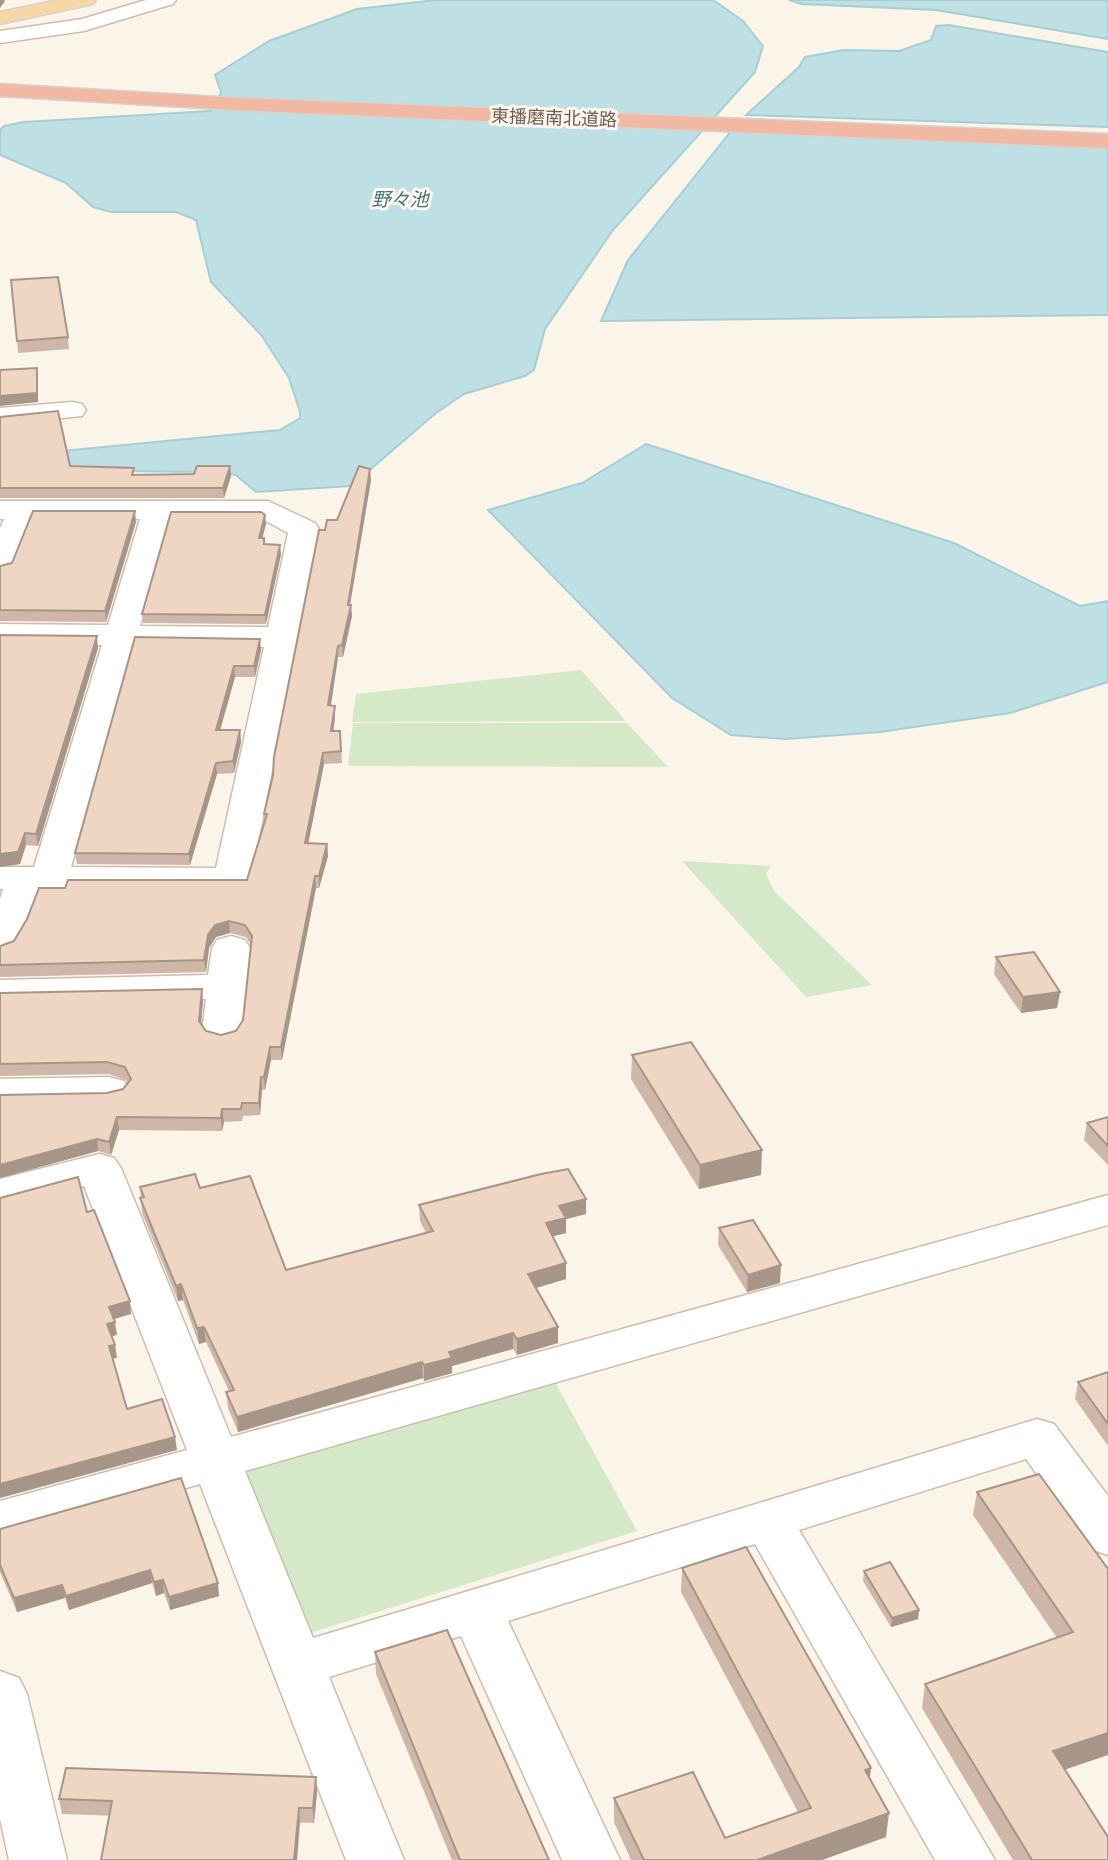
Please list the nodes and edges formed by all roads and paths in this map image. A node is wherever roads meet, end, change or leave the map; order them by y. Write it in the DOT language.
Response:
graph roads {
  1 [pos="86,0"];
  2 [pos="166,0"];
  3 [pos="0,18"];
  4 [pos="0,37"];
  5 [pos="0,84"];
  6 [pos="0,90"];
  7 [pos="1108,134"];
  8 [pos="1108,141"];
  9 [pos="72,411"];
  10 [pos="0,416"];
  11 [pos="11,510"];
  12 [pos="158,510"];
  13 [pos="0,566"];
  14 [pos="0,634"];
  15 [pos="120,635"];
  16 [pos="282,637"];
  17 [pos="25,878"];
  18 [pos="0,944"];
  19 [pos="231,948"];
  20 [pos="226,987"];
  21 [pos="0,992"];
  22 [pos="222,1031"];
  23 [pos="109,1087"];
  24 [pos="0,1091"];
  25 [pos="0,1194"];
  26 [pos="1108,1210"];
  27 [pos="216,1458"];
  28 [pos="767,1520"];
  29 [pos="0,1521"];
  30 [pos="1108,1535"];
  31 [pos="476,1610"];
  32 [pos="298,1665"];
  33 [pos="0,1695"];
  34 [pos="8,1751"];
  35 [pos="38,1860"];
  36 [pos="376,1860"];
  37 [pos="591,1860"];
  38 [pos="966,1860"];
  1 -- 3 [label="main road"];
  2 -- 4 [label="street"];
  5 -- 7 [label="highway, 東播磨南北道路"];
  6 -- 8 [label="highway, 東播磨南北道路"];
  9 -- 10 [label="street"];
  11 -- 12 [label="street"];
  11 -- 13 [label="street"];
  12 -- 15 [label="street"];
  12 -- 16 [label="street"];
  14 -- 15 [label="street"];
  15 -- 16 [label="street"];
  15 -- 17 [label="street"];
  16 -- 17 [label="street"];
  17 -- 18 [label="street"];
  19 -- 20 [label="street"];
  20 -- 21 [label="street"];
  20 -- 22 [label="street"];
  23 -- 24 [label="street"];
  25 -- 27 [label="street"];
  26 -- 27 [label="street"];
  27 -- 29 [label="street"];
  27 -- 32 [label="street"];
  28 -- 30 [label="street"];
  28 -- 31 [label="street"];
  28 -- 38 [label="street"];
  31 -- 32 [label="street"];
  31 -- 37 [label="street"];
  32 -- 36 [label="street"];
  33 -- 34 [label="street"];
  34 -- 35 [label="street"];
}
